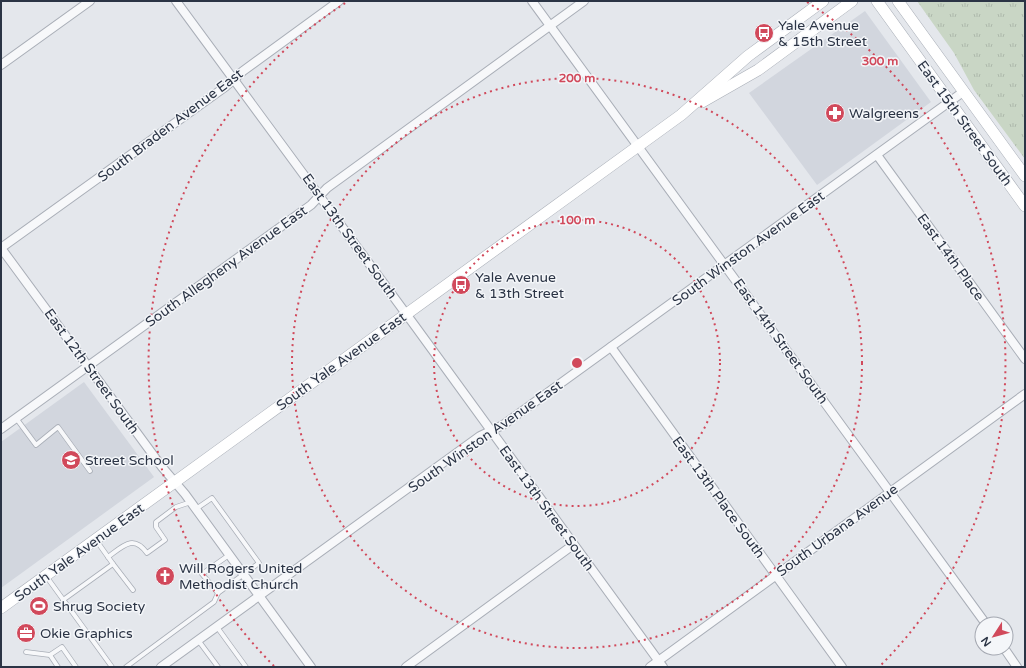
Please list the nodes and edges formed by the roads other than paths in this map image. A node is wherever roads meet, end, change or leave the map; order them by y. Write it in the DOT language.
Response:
graph roads {
  1 [pos="90,1"];
  2 [pos="176,1"];
  3 [pos="339,1"];
  4 [pos="532,1"];
  5 [pos="584,1"];
  6 [pos="823,1"];
  7 [pos="852,1"];
  8 [pos="877,1"];
  9 [pos="898,1"];
  10 [pos="550,25"];
  11 [pos="748,56"];
  12 [pos="1,65"];
  13 [pos="758,70"];
  14 [pos="234,79"];
  15 [pos="964,92"];
  16 [pos="949,102"];
  17 [pos="681,115"];
  18 [pos="638,146"];
  19 [pos="877,155"];
  20 [pos="1025,176"];
  21 [pos="320,196"];
  22 [pos="1025,206"];
  23 [pos="1,248"];
  24 [pos="724,264"];
  25 [pos="406,314"];
  26 [pos="611,347"];
  27 [pos="1025,359"];
  28 [pos="88,366"];
  29 [pos="1025,394"];
  30 [pos="16,418"];
  31 [pos="1,429"];
  32 [pos="491,431"];
  33 [pos="90,471"];
  34 [pos="175,482"];
  35 [pos="891,491"];
  36 [pos="191,502"];
  37 [pos="196,509"];
  38 [pos="96,539"];
  39 [pos="573,545"];
  40 [pos="229,555"];
  41 [pos="108,557"];
  42 [pos="113,564"];
  43 [pos="243,574"];
  44 [pos="46,576"];
  45 [pos="776,576"];
  46 [pos="133,590"];
  47 [pos="218,593"];
  48 [pos="259,596"];
  49 [pos="63,600"];
  50 [pos="1,608"];
  51 [pos="980,616"];
  52 [pos="217,627"];
  53 [pos="198,640"];
  54 [pos="26,652"];
  55 [pos="50,655"];
  56 [pos="1009,656"];
  57 [pos="661,664"];
  58 [pos="58,667"];
  59 [pos="76,667"];
  60 [pos="112,667"];
  61 [pos="126,667"];
  62 [pos="161,667"];
  63 [pos="218,667"];
  64 [pos="246,667"];
  65 [pos="311,667"];
  66 [pos="406,667"];
  67 [pos="650,667"];
  68 [pos="842,667"];
  69 [pos="1017,667"];
  1 -- 12 [label="street"];
  2 -- 14 [label="street, East 13th Street South"];
  3 -- 14 [label="street, South Braden Avenue East"];
  4 -- 10 [label="street, East 14th Street South"];
  5 -- 10 [label="street, South Allegheny Avenue East"];
  6 -- 11 [label="main road, South Yale Avenue East"];
  7 -- 13 [label="main road, South Yale Avenue East"];
  8 -- 16 [label="main road, East 15th Street South"];
  9 -- 15 [label="main road, East 15th Street South"];
  10 -- 18 [label="street, East 14th Street South"];
  10 -- 21 [label="street, South Allegheny Avenue East"];
  11 -- 13 [label="main road"];
  11 -- 17 [label="main road, South Yale Avenue East"];
  13 -- 17 [label="main road, South Yale Avenue East"];
  14 -- 21 [label="street, East 13th Street South"];
  14 -- 23 [label="street, South Braden Avenue East"];
  15 -- 16 [label="street, South Winston Avenue East"];
  15 -- 20 [label="main road, East 15th Street South"];
  16 -- 19 [label="street, South Winston Avenue East"];
  16 -- 22 [label="main road, East 15th Street South"];
  17 -- 18 [label="main road, South Yale Avenue East"];
  18 -- 24 [label="street, East 14th Street South"];
  18 -- 25 [label="main road, South Yale Avenue East"];
  19 -- 24 [label="street, South Winston Avenue East"];
  19 -- 27 [label="street, East 14th Place"];
  21 -- 25 [label="street, East 13th Street South"];
  21 -- 28 [label="street, South Allegheny Avenue East"];
  23 -- 28 [label="street, East 12th Street South"];
  24 -- 26 [label="street, South Winston Avenue East"];
  24 -- 35 [label="street, East 14th Street South"];
  25 -- 32 [label="street, East 13th Street South"];
  25 -- 34 [label="main road, South Yale Avenue East"];
  26 -- 32 [label="street, South Winston Avenue East"];
  26 -- 45 [label="street, East 13th Place South"];
  28 -- 30 [label="street, South Allegheny Avenue East"];
  28 -- 34 [label="street, East 12th Street South"];
  29 -- 35 [label="street, South Urbana Avenue"];
  30 -- 31 [label="street, South Allegheny Avenue East"];
  30 -- 33 [label="lane"];
  32 -- 39 [label="street, East 13th Street South"];
  32 -- 48 [label="street, South Winston Avenue East"];
  34 -- 36 [label="street, East 12th Street South"];
  34 -- 38 [label="main road, South Yale Avenue East"];
  35 -- 45 [label="street, South Urbana Avenue"];
  35 -- 51 [label="street, East 14th Street South"];
  36 -- 37 [label="street, East 12th Street South"];
  36 -- 41 [label="lane"];
  37 -- 40 [label="street, East 12th Street South"];
  37 -- 43 [label="lane"];
  38 -- 41 [label="lane"];
  38 -- 44 [label="main road, South Yale Avenue East"];
  39 -- 57 [label="street, East 13th Street South"];
  39 -- 66 [label="street"];
  40 -- 43 [label="street, East 12th Street South"];
  40 -- 47 [label="lane"];
  41 -- 42 [label="lane"];
  42 -- 46 [label="lane"];
  42 -- 49 [label="lane"];
  43 -- 47 [label="lane"];
  43 -- 48 [label="street, East 12th Street South"];
  44 -- 49 [label="lane"];
  44 -- 50 [label="main road, South Yale Avenue East"];
  45 -- 57 [label="street, South Urbana Avenue"];
  45 -- 68 [label="street, East 13th Place South"];
  47 -- 61 [label="lane"];
  48 -- 52 [label="street, South Winston Avenue East"];
  48 -- 65 [label="street, East 12th Street South"];
  49 -- 60 [label="lane"];
  52 -- 53 [label="street, South Winston Avenue East"];
  52 -- 64 [label="lane"];
  53 -- 62 [label="street, South Winston Avenue East"];
  53 -- 63 [label="lane"];
  54 -- 55 [label="lane"];
  55 -- 58 [label="lane"];
  55 -- 59 [label="lane"];
  56 -- 69 [label="street"];
  57 -- 67 [label="street, South Urbana Avenue"];
}
